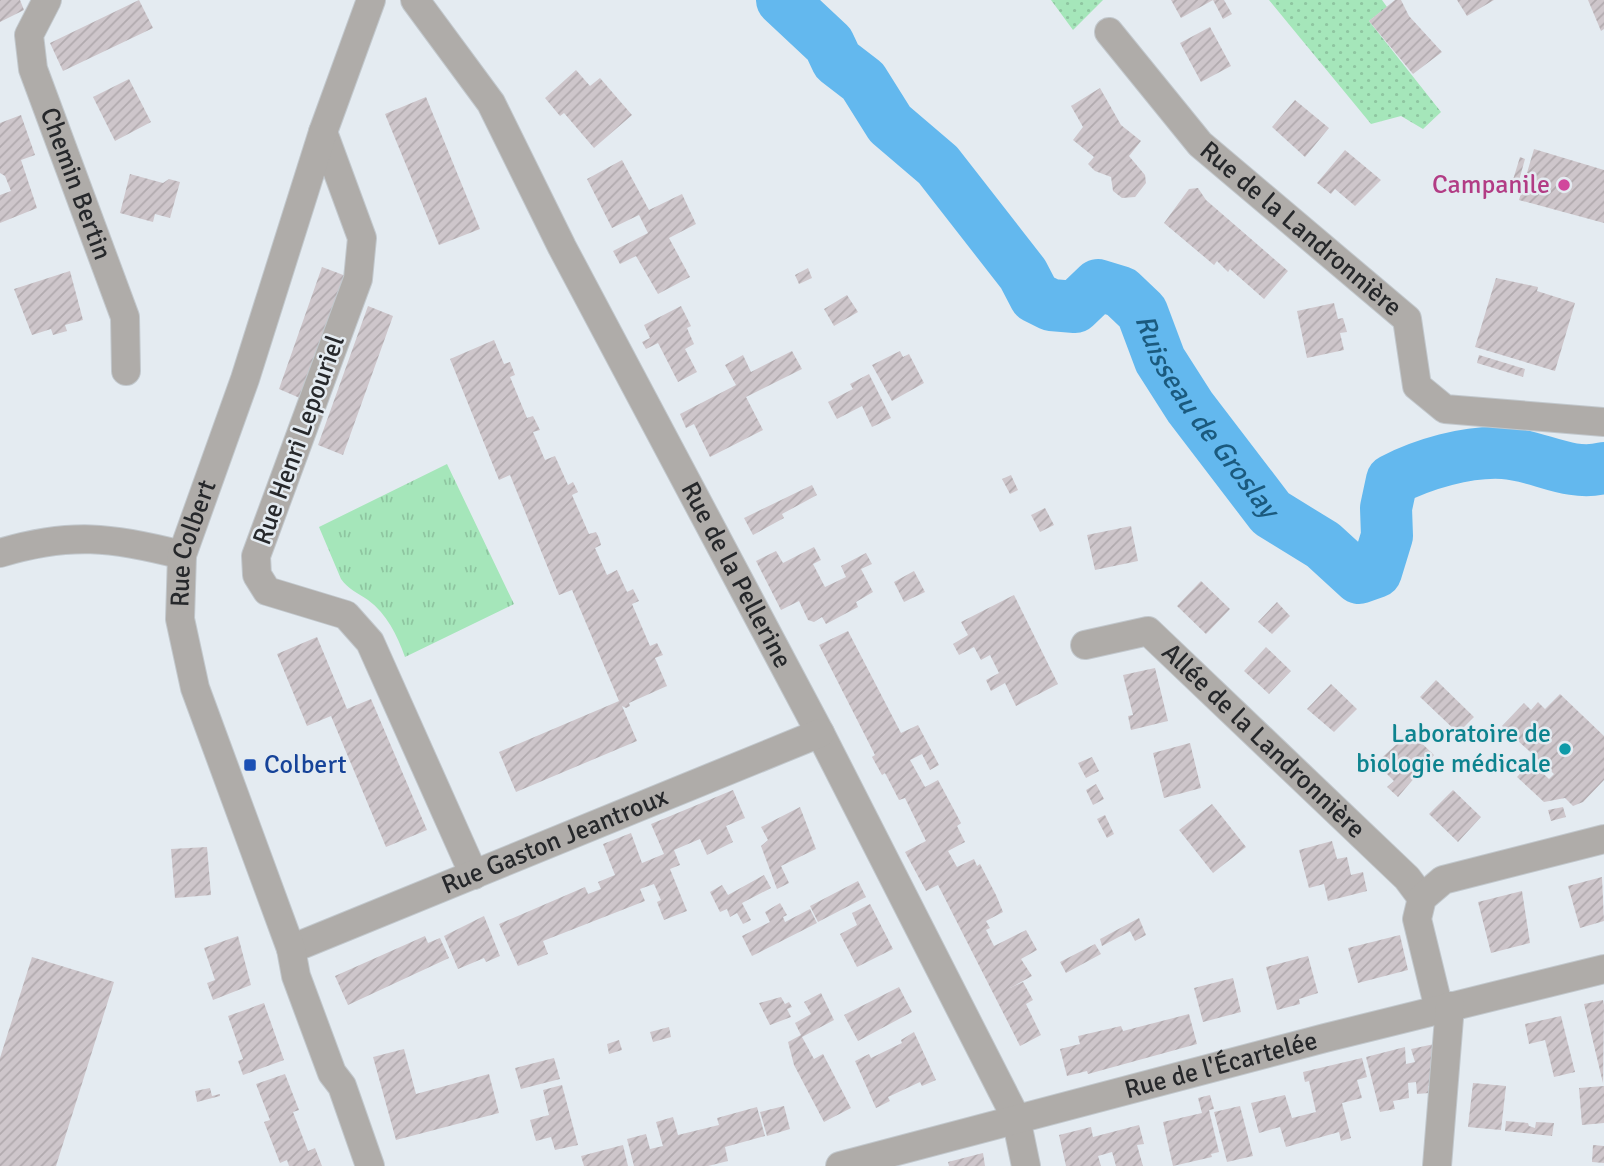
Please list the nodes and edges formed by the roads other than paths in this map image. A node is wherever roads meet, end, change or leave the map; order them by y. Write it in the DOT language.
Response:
graph roads {
  1 [pos="47,0"];
  2 [pos="371,0"];
  3 [pos="415,0"];
  4 [pos="1109,32"];
  5 [pos="323,132"];
  6 [pos="126,371"];
  7 [pos="1604,422"];
  8 [pos="0,553"];
  9 [pos="182,555"];
  10 [pos="1085,645"];
  11 [pos="820,733"];
  12 [pos="1604,839"];
  13 [pos="474,875"];
  14 [pos="1422,898"];
  15 [pos="291,949"];
  16 [pos="1604,969"];
  17 [pos="1444,1007"];
  18 [pos="1016,1118"];
  19 [pos="370,1166"];
  20 [pos="840,1166"];
  21 [pos="1026,1166"];
  22 [pos="1437,1166"];
  1 -- 6 [label="street, Chemin Bertin"];
  2 -- 5 [label="street, Rue Colbert"];
  3 -- 11 [label="street, Rue de la Pellerine"];
  4 -- 7 [label="street, Rue de la Landronnière"];
  5 -- 9 [label="street, Rue Colbert"];
  5 -- 13 [label="street, Rue Henri Lepouriel"];
  8 -- 9 [label="street"];
  9 -- 15 [label="street, Rue Colbert"];
  10 -- 14 [label="street, Allée de la Landronnière"];
  11 -- 13 [label="street, Rue Gaston Jeantroux"];
  11 -- 18 [label="street, Rue de la Pellerine"];
  12 -- 14 [label="street"];
  13 -- 15 [label="street, Rue Gaston Jeantroux"];
  14 -- 17 [label="street"];
  15 -- 19 [label="street, Rue Colbert"];
  16 -- 17 [label="street, Rue de l'Écartelée"];
  17 -- 18 [label="street, Rue de l'Écartelée"];
  17 -- 22 [label="street"];
  18 -- 20 [label="street, Rue de l'Écartelée"];
  18 -- 21 [label="street, Rue de la Pellerine"];
}
